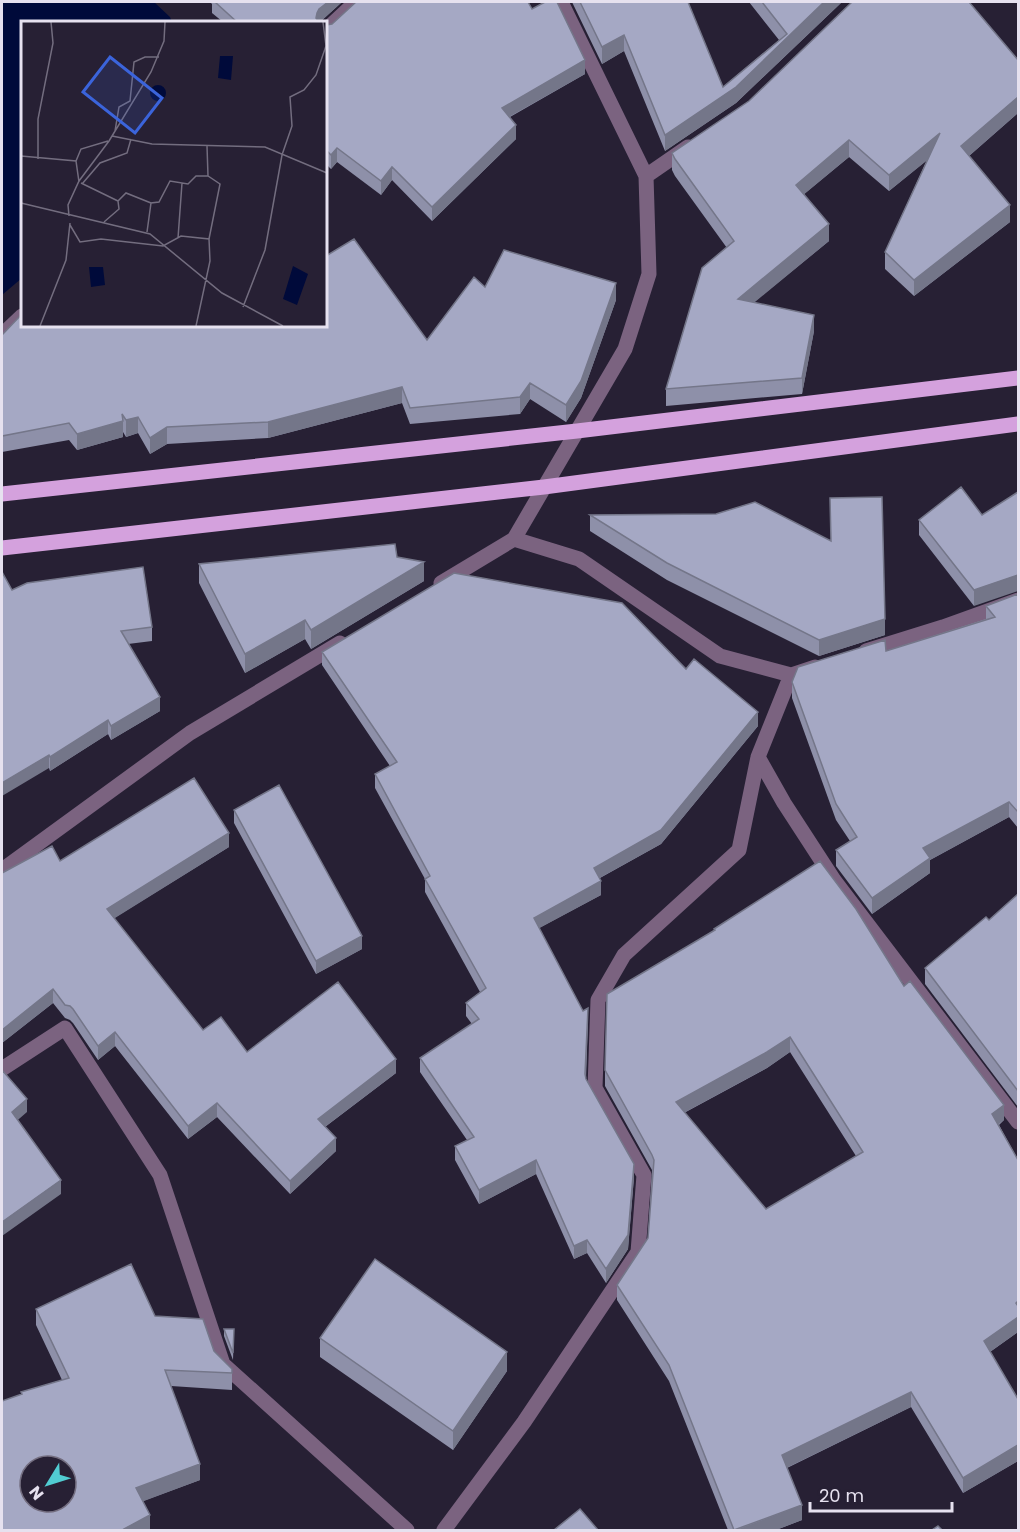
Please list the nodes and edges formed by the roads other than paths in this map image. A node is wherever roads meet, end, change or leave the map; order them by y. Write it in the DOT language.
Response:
graph roads {
  1 [pos="356,2"];
  2 [pos="561,2"];
  3 [pos="327,29"];
  4 [pos="704,137"];
  5 [pos="646,176"];
  6 [pos="21,317"];
  7 [pos="2,335"];
  8 [pos="1018,378"];
  9 [pos="1018,424"];
  10 [pos="577,431"];
  11 [pos="544,487"];
  12 [pos="2,494"];
  13 [pos="514,539"];
  14 [pos="2,548"];
  15 [pos="433,588"];
  16 [pos="1018,600"];
  17 [pos="352,636"];
  18 [pos="856,654"];
  19 [pos="834,661"];
  20 [pos="791,675"];
  21 [pos="758,757"];
  22 [pos="2,870"];
  23 [pos="2,1069"];
  24 [pos="1018,1122"];
  25 [pos="407,1530"];
  26 [pos="444,1530"];
  1 -- 3 [label="street"];
  2 -- 5 [label="street"];
  4 -- 5 [label="street"];
  5 -- 10 [label="street"];
  6 -- 7 [label="street"];
  8 -- 10 [label="main road"];
  9 -- 11 [label="main road"];
  10 -- 11 [label="street"];
  10 -- 12 [label="main road"];
  11 -- 13 [label="street"];
  11 -- 14 [label="main road"];
  13 -- 15 [label="street"];
  13 -- 20 [label="street"];
  16 -- 18 [label="street"];
  17 -- 22 [label="street"];
  19 -- 20 [label="street"];
  20 -- 21 [label="street"];
  21 -- 24 [label="street"];
  21 -- 26 [label="street"];
  23 -- 25 [label="street"];
}
